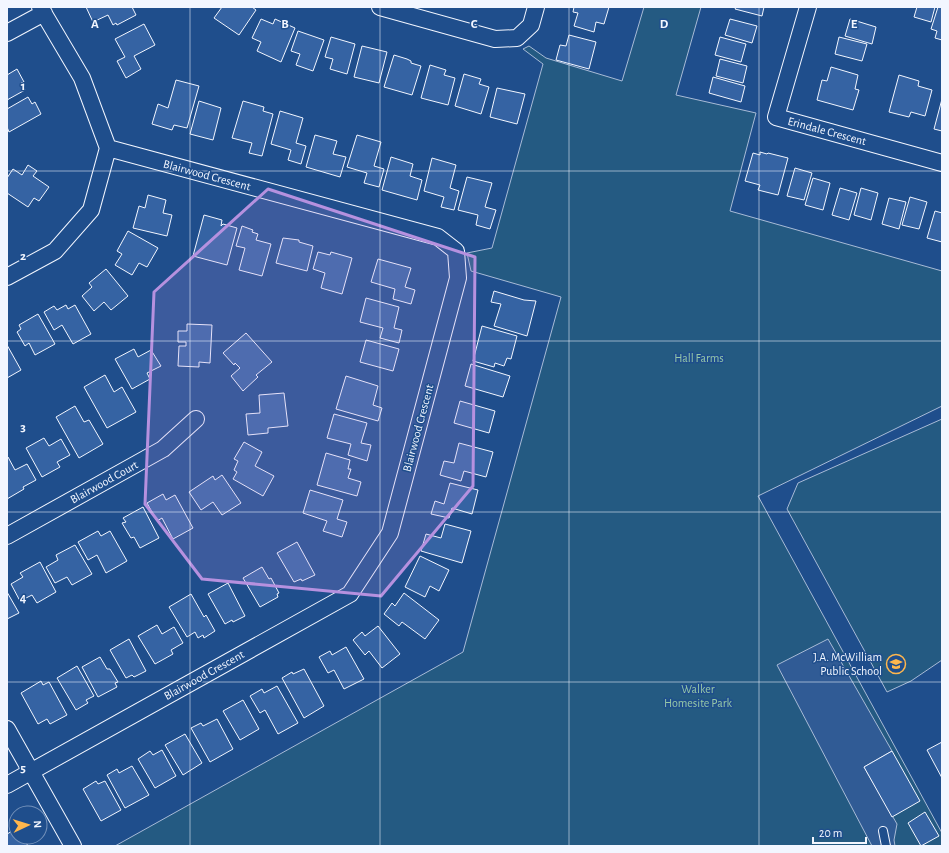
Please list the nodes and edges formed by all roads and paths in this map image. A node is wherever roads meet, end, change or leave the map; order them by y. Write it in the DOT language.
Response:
graph roads {
  1 [pos="380,7"];
  2 [pos="536,7"];
  3 [pos="808,7"];
  4 [pos="42,10"];
  5 [pos="7,33"];
  6 [pos="108,148"];
  7 [pos="942,163"];
  8 [pos="7,277"];
  9 [pos="196,419"];
  10 [pos="7,536"];
  11 [pos="7,729"];
  12 [pos="31,772"];
  13 [pos="7,785"];
  14 [pos="883,831"];
  15 [pos="73,846"];
  16 [pos="886,846"];
  1 -- 2 [label="street"];
  3 -- 7 [label="street, Erindale Crescent"];
  4 -- 5 [label="street"];
  4 -- 6 [label="street"];
  6 -- 8 [label="street"];
  6 -- 12 [label="street, Blairwood Crescent"];
  9 -- 10 [label="street, Blairwood Court"];
  11 -- 12 [label="street"];
  12 -- 13 [label="street, Blairwood Crescent"];
  12 -- 15 [label="street"];
  14 -- 16 [label="lane"];
}
